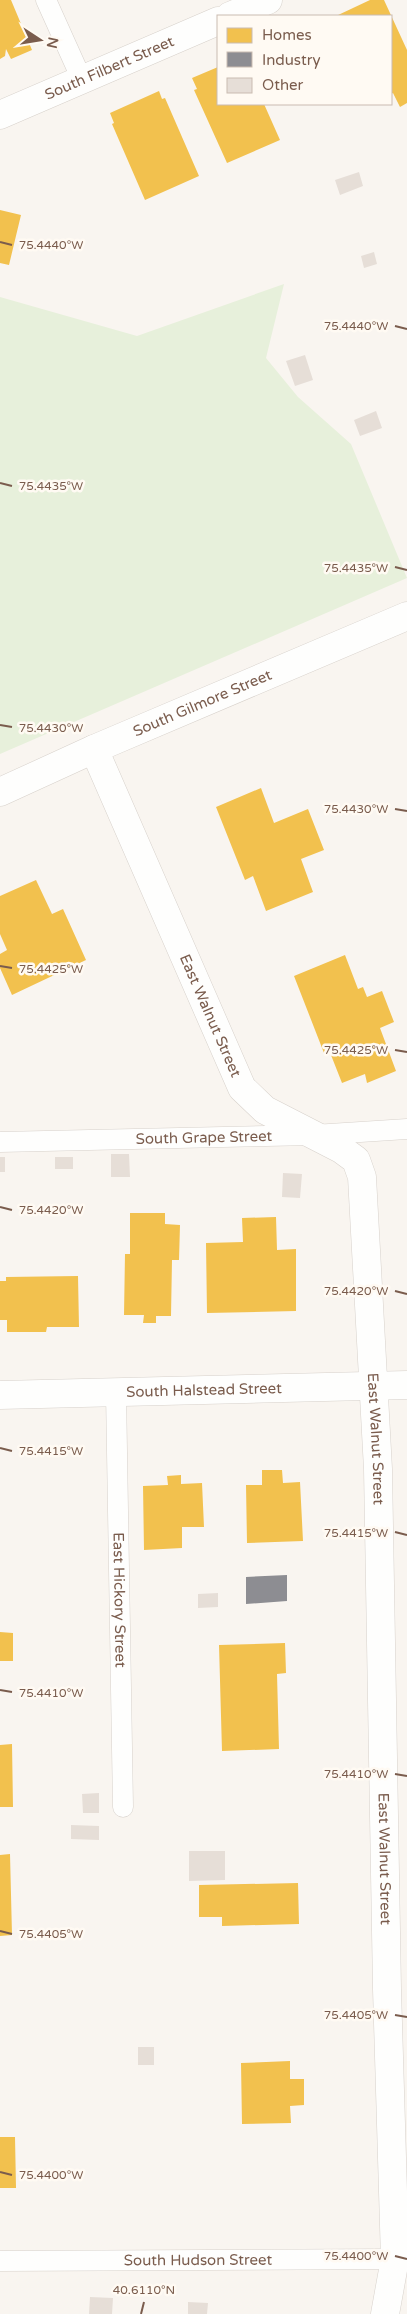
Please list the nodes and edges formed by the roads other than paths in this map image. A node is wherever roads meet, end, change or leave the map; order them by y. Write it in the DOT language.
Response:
graph roads {
  1 [pos="46,0"];
  2 [pos="265,1"];
  3 [pos="232,15"];
  4 [pos="217,21"];
  5 [pos="82,80"];
  6 [pos="0,115"];
  7 [pos="407,616"];
  8 [pos="94,749"];
  9 [pos="0,792"];
  10 [pos="407,1129"];
  11 [pos="314,1135"];
  12 [pos="0,1142"];
  13 [pos="407,1385"];
  14 [pos="375,1386"];
  15 [pos="116,1392"];
  16 [pos="0,1395"];
  17 [pos="123,1807"];
  18 [pos="395,2259"];
  19 [pos="0,2261"];
  20 [pos="385,2314"];
  1 -- 5 [label="lane"];
  2 -- 3 [label="street"];
  4 -- 5 [label="street, South Filbert Street"];
  5 -- 6 [label="street, South Filbert Street"];
  7 -- 8 [label="street, South Gilmore Street"];
  8 -- 9 [label="street, South Gilmore Street"];
  8 -- 11 [label="street, East Walnut Street"];
  10 -- 11 [label="lane, South Grape Street"];
  11 -- 12 [label="lane, South Grape Street"];
  11 -- 14 [label="street, East Walnut Street"];
  13 -- 14 [label="street, South Halstead Street"];
  14 -- 15 [label="street, South Halstead Street"];
  14 -- 18 [label="street, East Walnut Street"];
  15 -- 16 [label="street, South Halstead Street"];
  15 -- 17 [label="lane, East Hickory Street"];
  18 -- 19 [label="lane, South Hudson Street"];
  18 -- 20 [label="street, East Walnut Street"];
}
